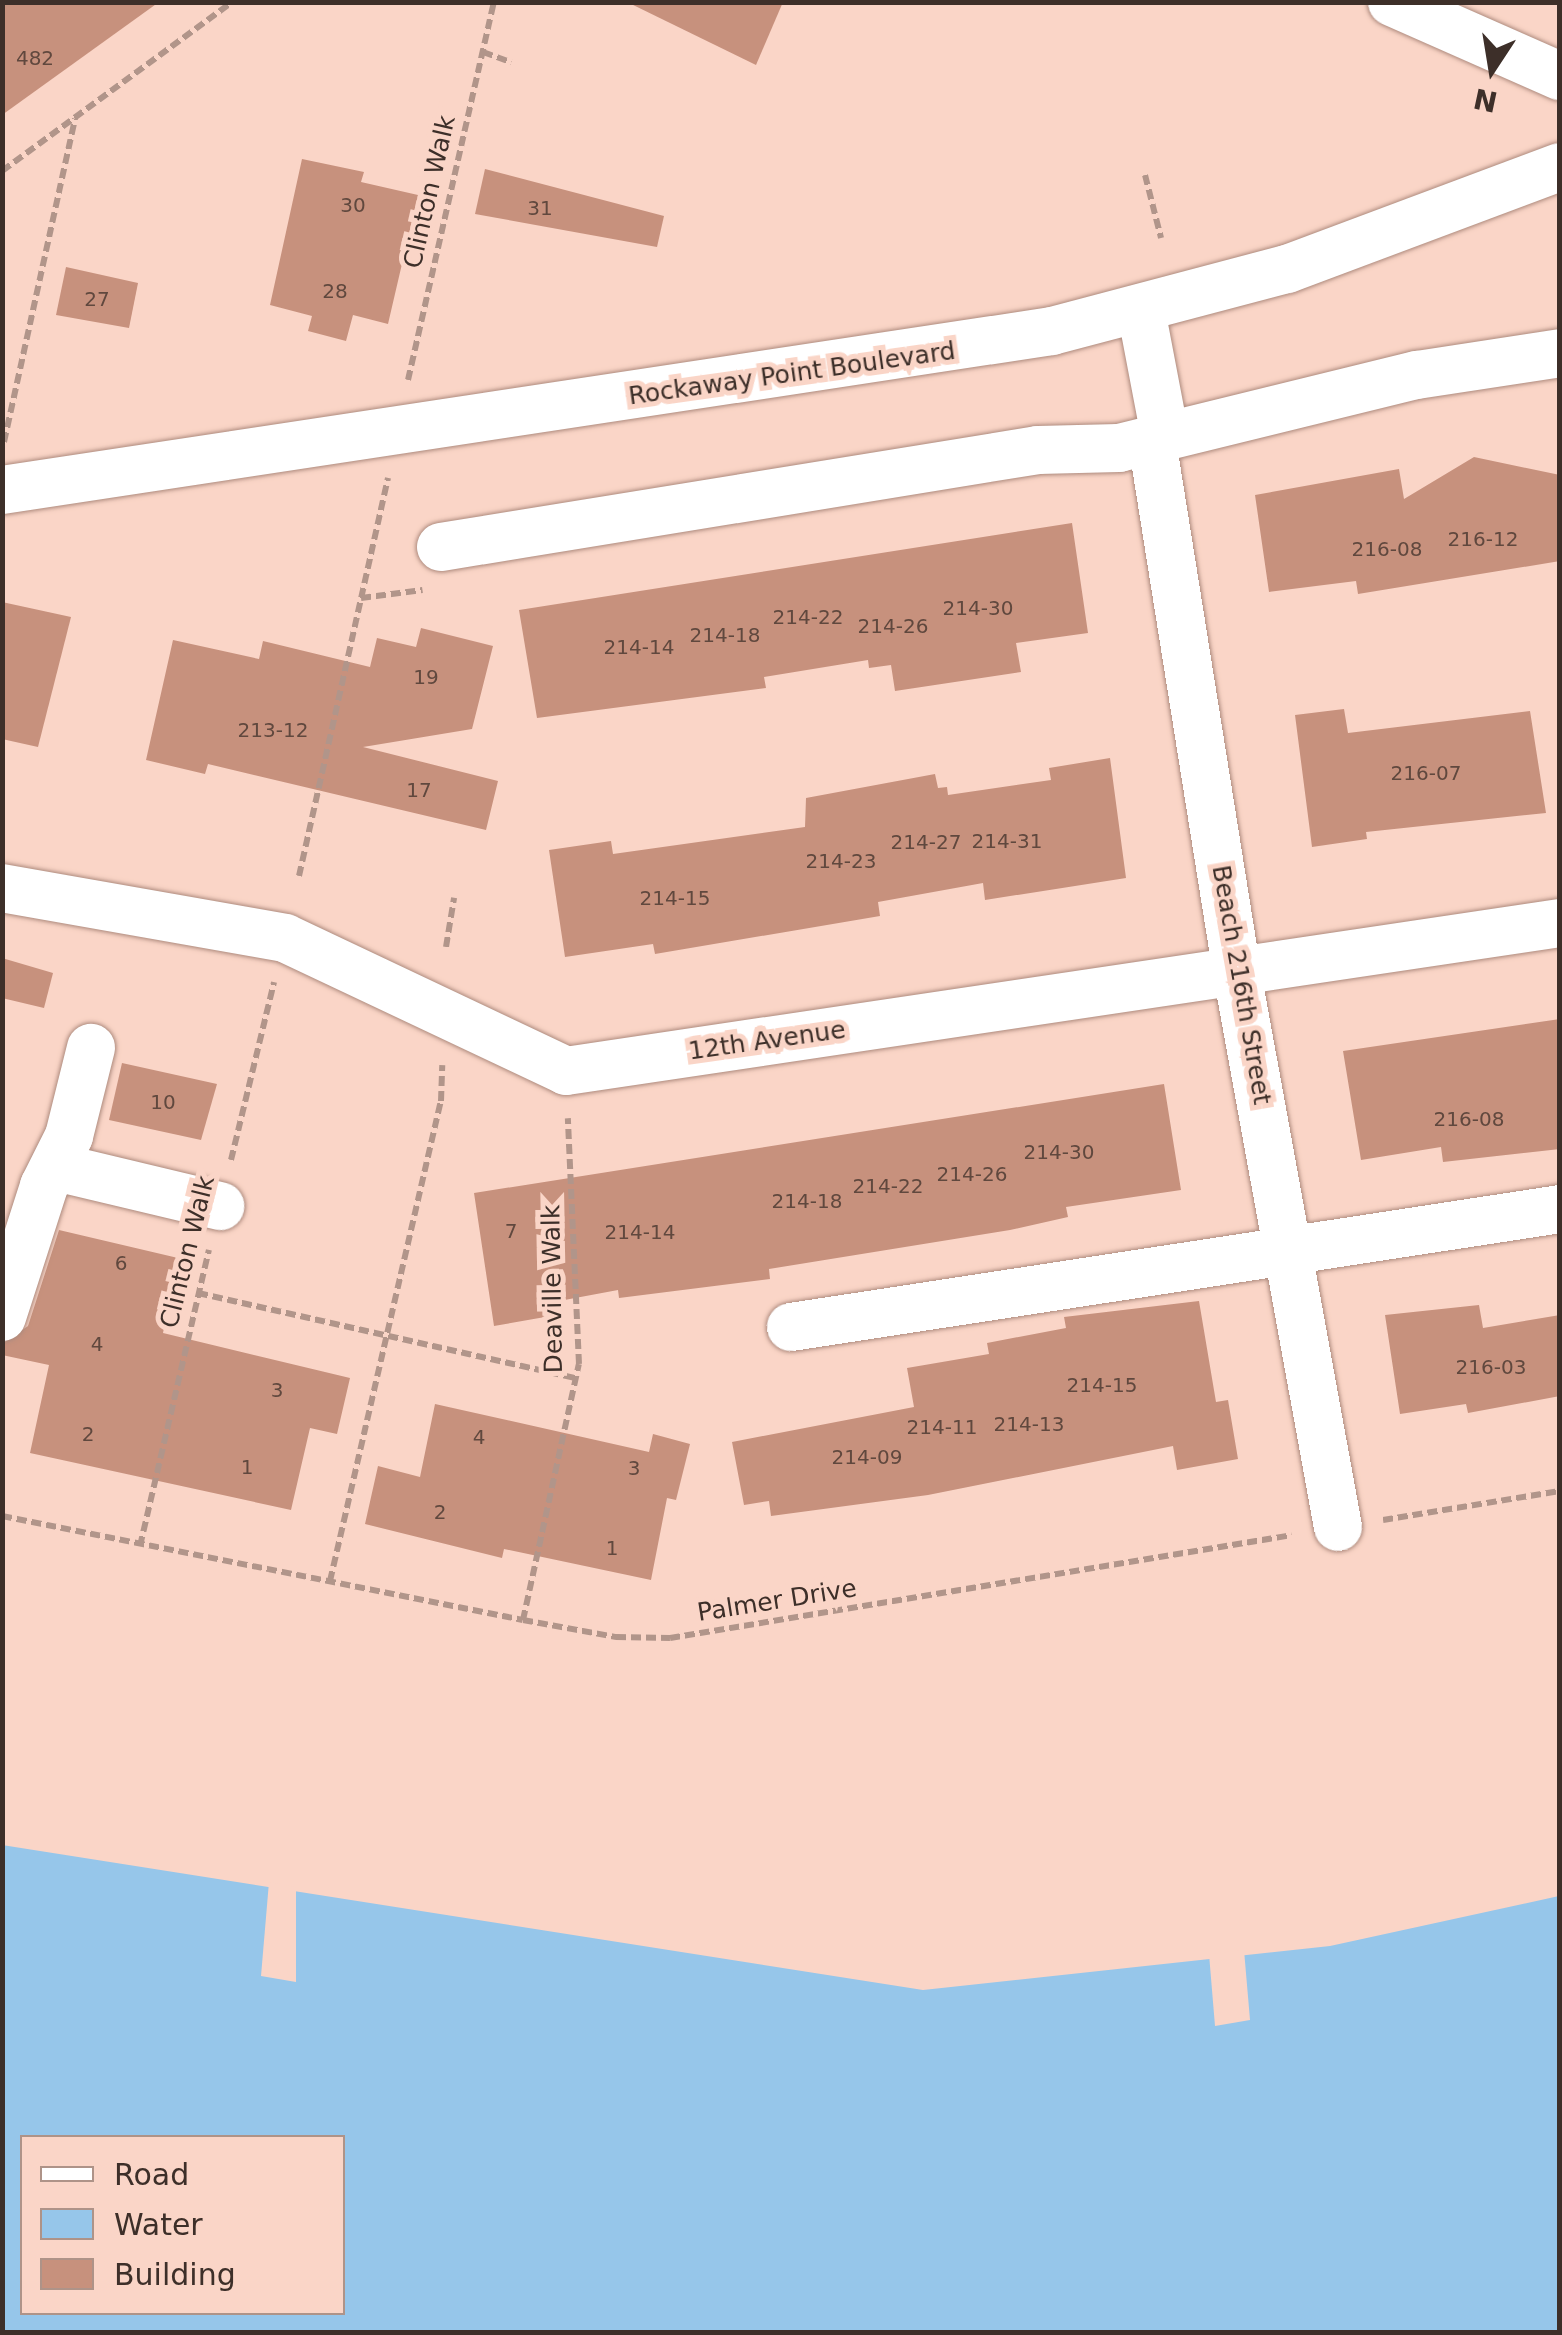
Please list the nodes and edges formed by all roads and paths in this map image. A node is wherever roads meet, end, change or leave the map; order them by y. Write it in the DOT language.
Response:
graph roads {
  1 [pos="232,2"];
  2 [pos="494,2"];
  3 [pos="1397,4"];
  4 [pos="483,52"];
  5 [pos="511,62"];
  6 [pos="1560,76"];
  7 [pos="76,119"];
  8 [pos="1560,166"];
  9 [pos="2,171"];
  10 [pos="1145,175"];
  11 [pos="1162,238"];
  12 [pos="1126,314"];
  13 [pos="1560,353"];
  14 [pos="406,391"];
  15 [pos="5,426"];
  16 [pos="1152,441"];
  17 [pos="2,448"];
  18 [pos="390,468"];
  19 [pos="2,490"];
  20 [pos="441,548"];
  21 [pos="299,876"];
  22 [pos="2,888"];
  23 [pos="454,898"];
  24 [pos="1560,923"];
  25 [pos="446,946"];
  26 [pos="278,969"];
  27 [pos="1238,973"];
  28 [pos="91,1048"];
  29 [pos="442,1065"];
  30 [pos="566,1071"];
  31 [pos="56,1167"];
  32 [pos="220,1206"];
  33 [pos="1560,1209"];
  34 [pos="1288,1252"];
  35 [pos="198,1294"];
  36 [pos="2,1317"];
  37 [pos="791,1327"];
  38 [pos="386,1336"];
  39 [pos="576,1378"];
  40 [pos="1560,1490"];
  41 [pos="2,1516"];
  42 [pos="1338,1527"];
  43 [pos="140,1546"];
  44 [pos="330,1582"];
  45 [pos="523,1620"];
  1 -- 7 [label="path"];
  2 -- 4 [label="path, Clinton Walk"];
  3 -- 6 [label="street"];
  4 -- 5 [label="path"];
  4 -- 14 [label="path, Clinton Walk"];
  7 -- 9 [label="path"];
  7 -- 15 [label="path"];
  8 -- 12 [label="street, Rockaway Point Boulevard"];
  10 -- 11 [label="path"];
  12 -- 16 [label="street, Beach 216th Street"];
  12 -- 19 [label="street, Rockaway Point Boulevard"];
  13 -- 16 [label="street"];
  15 -- 17 [label="path"];
  16 -- 20 [label="street"];
  16 -- 27 [label="street, Beach 216th Street"];
  18 -- 21 [label="path"];
  22 -- 30 [label="street"];
  23 -- 25 [label="path"];
  24 -- 27 [label="street, 12th Avenue"];
  26 -- 32 [label="path, Clinton Walk"];
  27 -- 30 [label="street, 12th Avenue"];
  27 -- 34 [label="street, Beach 216th Street"];
  28 -- 31 [label="street"];
  29 -- 38 [label="path"];
  30 -- 39 [label="path, Deaville Walk"];
  31 -- 32 [label="street"];
  31 -- 36 [label="street"];
  32 -- 35 [label="path, Clinton Walk"];
  33 -- 34 [label="street"];
  34 -- 37 [label="street"];
  34 -- 42 [label="street, Beach 216th Street"];
  35 -- 38 [label="path"];
  35 -- 43 [label="path, Clinton Walk"];
  38 -- 39 [label="path"];
  38 -- 44 [label="path"];
  39 -- 45 [label="path, Deaville Walk"];
  40 -- 42 [label="path, Palmer Drive"];
  41 -- 43 [label="path, Palmer Drive"];
  42 -- 45 [label="path, Palmer Drive"];
  43 -- 44 [label="path, Palmer Drive"];
  44 -- 45 [label="path, Palmer Drive"];
}
